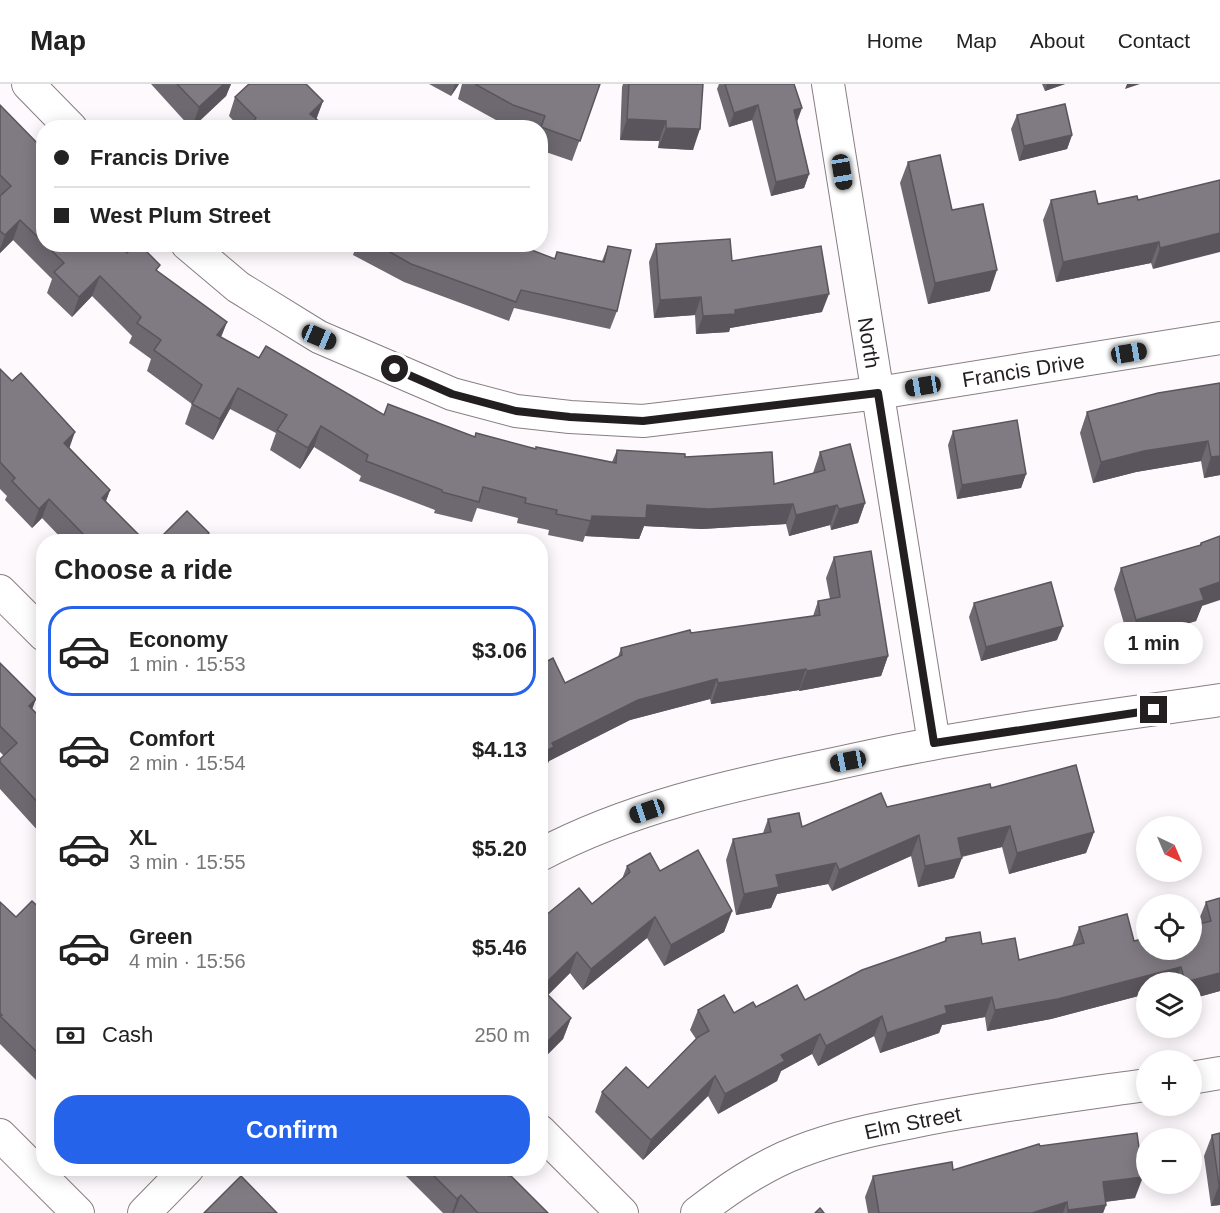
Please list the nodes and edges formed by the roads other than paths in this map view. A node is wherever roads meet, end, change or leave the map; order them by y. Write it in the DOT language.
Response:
graph roads {
  1 [pos="28,84"];
  2 [pos="828,84"];
  3 [pos="63,120"];
  4 [pos="196,252"];
  5 [pos="1220,338"];
  6 [pos="878,393"];
  7 [pos="0,591"];
  8 [pos="36,627"];
  9 [pos="1220,699"];
  10 [pos="934,743"];
  11 [pos="548,851"];
  12 [pos="1220,1073"];
  13 [pos="1202,1076"];
  14 [pos="1136,1086"];
  15 [pos="0,1135"];
  16 [pos="548,1139"];
  17 [pos="36,1171"];
  18 [pos="41,1176"];
  19 [pos="180,1176"];
  20 [pos="78,1213"];
  21 [pos="144,1213"];
  22 [pos="622,1213"];
  23 [pos="697,1213"];
  1 -- 3 [label="street"];
  2 -- 6 [label="street, North"];
  4 -- 6 [label="street, Francis Drive"];
  5 -- 6 [label="street, Francis Drive"];
  6 -- 10 [label="street, North"];
  7 -- 8 [label="street"];
  9 -- 10 [label="street"];
  10 -- 11 [label="street"];
  12 -- 13 [label="street"];
  14 -- 23 [label="street, Elm Street"];
  15 -- 17 [label="street"];
  16 -- 22 [label="street"];
  18 -- 20 [label="street"];
  19 -- 21 [label="street"];
}
